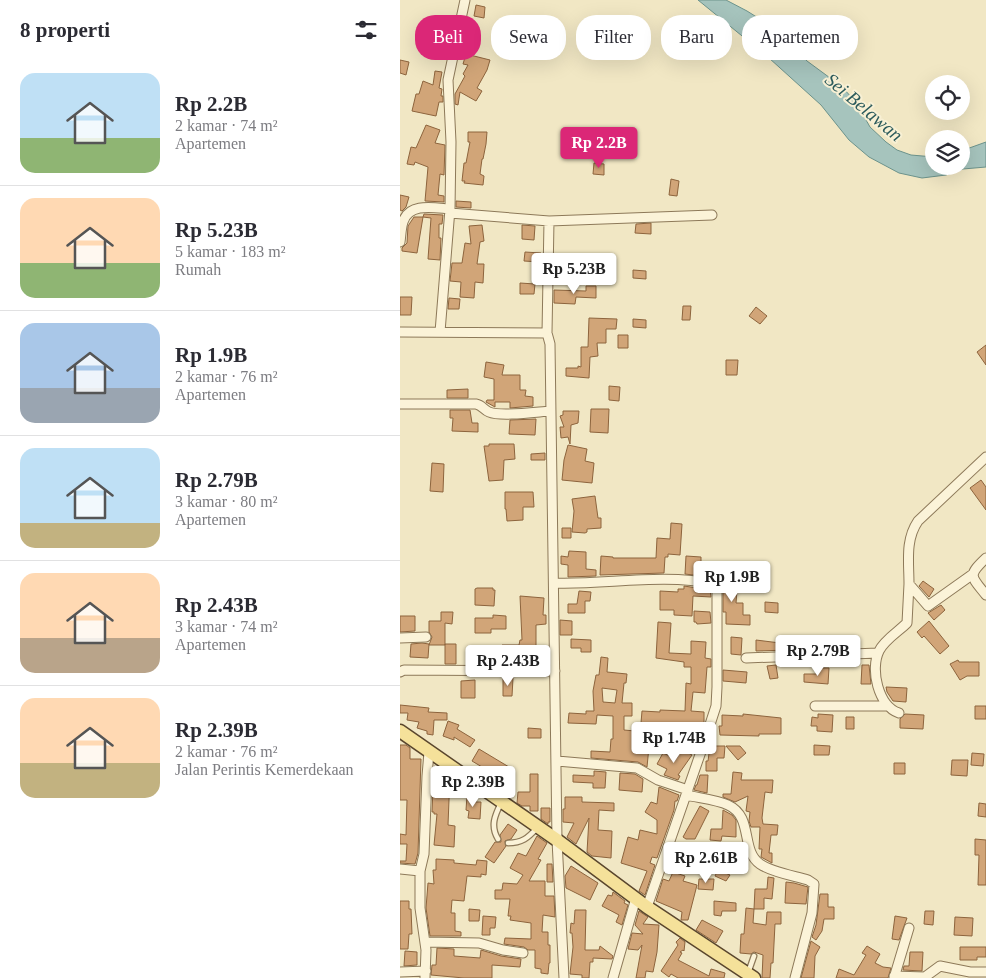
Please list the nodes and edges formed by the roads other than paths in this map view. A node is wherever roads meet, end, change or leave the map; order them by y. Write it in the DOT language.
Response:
graph roads {
  1 [pos="465,0"];
  2 [pos="450,211"];
  3 [pos="712,215"];
  4 [pos="548,221"];
  5 [pos="400,242"];
  6 [pos="400,332"];
  7 [pos="440,332"];
  8 [pos="547,332"];
  9 [pos="400,404"];
  10 [pos="550,411"];
  11 [pos="986,457"];
  12 [pos="986,558"];
  13 [pos="973,574"];
  14 [pos="554,583"];
  15 [pos="909,584"];
  16 [pos="986,595"];
  17 [pos="426,637"];
  18 [pos="400,638"];
  19 [pos="878,653"];
  20 [pos="746,658"];
  21 [pos="555,671"];
  22 [pos="400,672"];
  23 [pos="815,706"];
  24 [pos="888,706"];
  25 [pos="899,713"];
  26 [pos="640,729"];
  27 [pos="400,731"];
  28 [pos="704,742"];
  29 [pos="429,752"];
  30 [pos="557,761"];
  31 [pos="687,792"];
  32 [pos="502,802"];
  33 [pos="538,827"];
  34 [pos="498,839"];
  35 [pos="557,840"];
  36 [pos="508,843"];
  37 [pos="400,869"];
  38 [pos="420,871"];
  39 [pos="636,898"];
  40 [pos="647,906"];
  41 [pos="909,928"];
  42 [pos="425,942"];
  43 [pos="523,953"];
  44 [pos="754,956"];
  45 [pos="400,972"];
  46 [pos="986,972"];
  47 [pos="426,974"];
  48 [pos="751,976"];
  49 [pos="894,977"];
  50 [pos="564,978"];
  51 [pos="613,978"];
  52 [pos="795,978"];
  1 -- 2 [label="street"];
  2 -- 4 [label="street"];
  2 -- 5 [label="street"];
  2 -- 7 [label="street"];
  3 -- 4 [label="street"];
  4 -- 8 [label="street"];
  6 -- 7 [label="street"];
  7 -- 8 [label="street"];
  8 -- 10 [label="street"];
  9 -- 10 [label="street"];
  10 -- 14 [label="street"];
  11 -- 15 [label="street"];
  12 -- 13 [label="street"];
  13 -- 15 [label="street"];
  13 -- 16 [label="street"];
  14 -- 21 [label="street"];
  14 -- 28 [label="street"];
  15 -- 19 [label="street"];
  17 -- 18 [label="street"];
  19 -- 20 [label="street"];
  19 -- 24 [label="street"];
  21 -- 22 [label="street"];
  21 -- 30 [label="street"];
  23 -- 24 [label="street"];
  24 -- 25 [label="street"];
  26 -- 28 [label="street"];
  27 -- 29 [label="main road"];
  28 -- 31 [label="street"];
  29 -- 32 [label="main road"];
  29 -- 38 [label="street"];
  30 -- 31 [label="street"];
  30 -- 35 [label="street"];
  31 -- 40 [label="street"];
  31 -- 52 [label="street"];
  32 -- 33 [label="main road"];
  32 -- 34 [label="lane"];
  33 -- 35 [label="main road"];
  33 -- 36 [label="lane"];
  35 -- 39 [label="main road"];
  35 -- 50 [label="street"];
  37 -- 38 [label="street"];
  38 -- 42 [label="street"];
  39 -- 40 [label="main road"];
  39 -- 51 [label="street"];
  40 -- 48 [label="main road"];
  41 -- 49 [label="street"];
  42 -- 43 [label="street"];
  42 -- 47 [label="street"];
  44 -- 48 [label="lane"];
  45 -- 47 [label="street"];
  46 -- 49 [label="street"];
}
